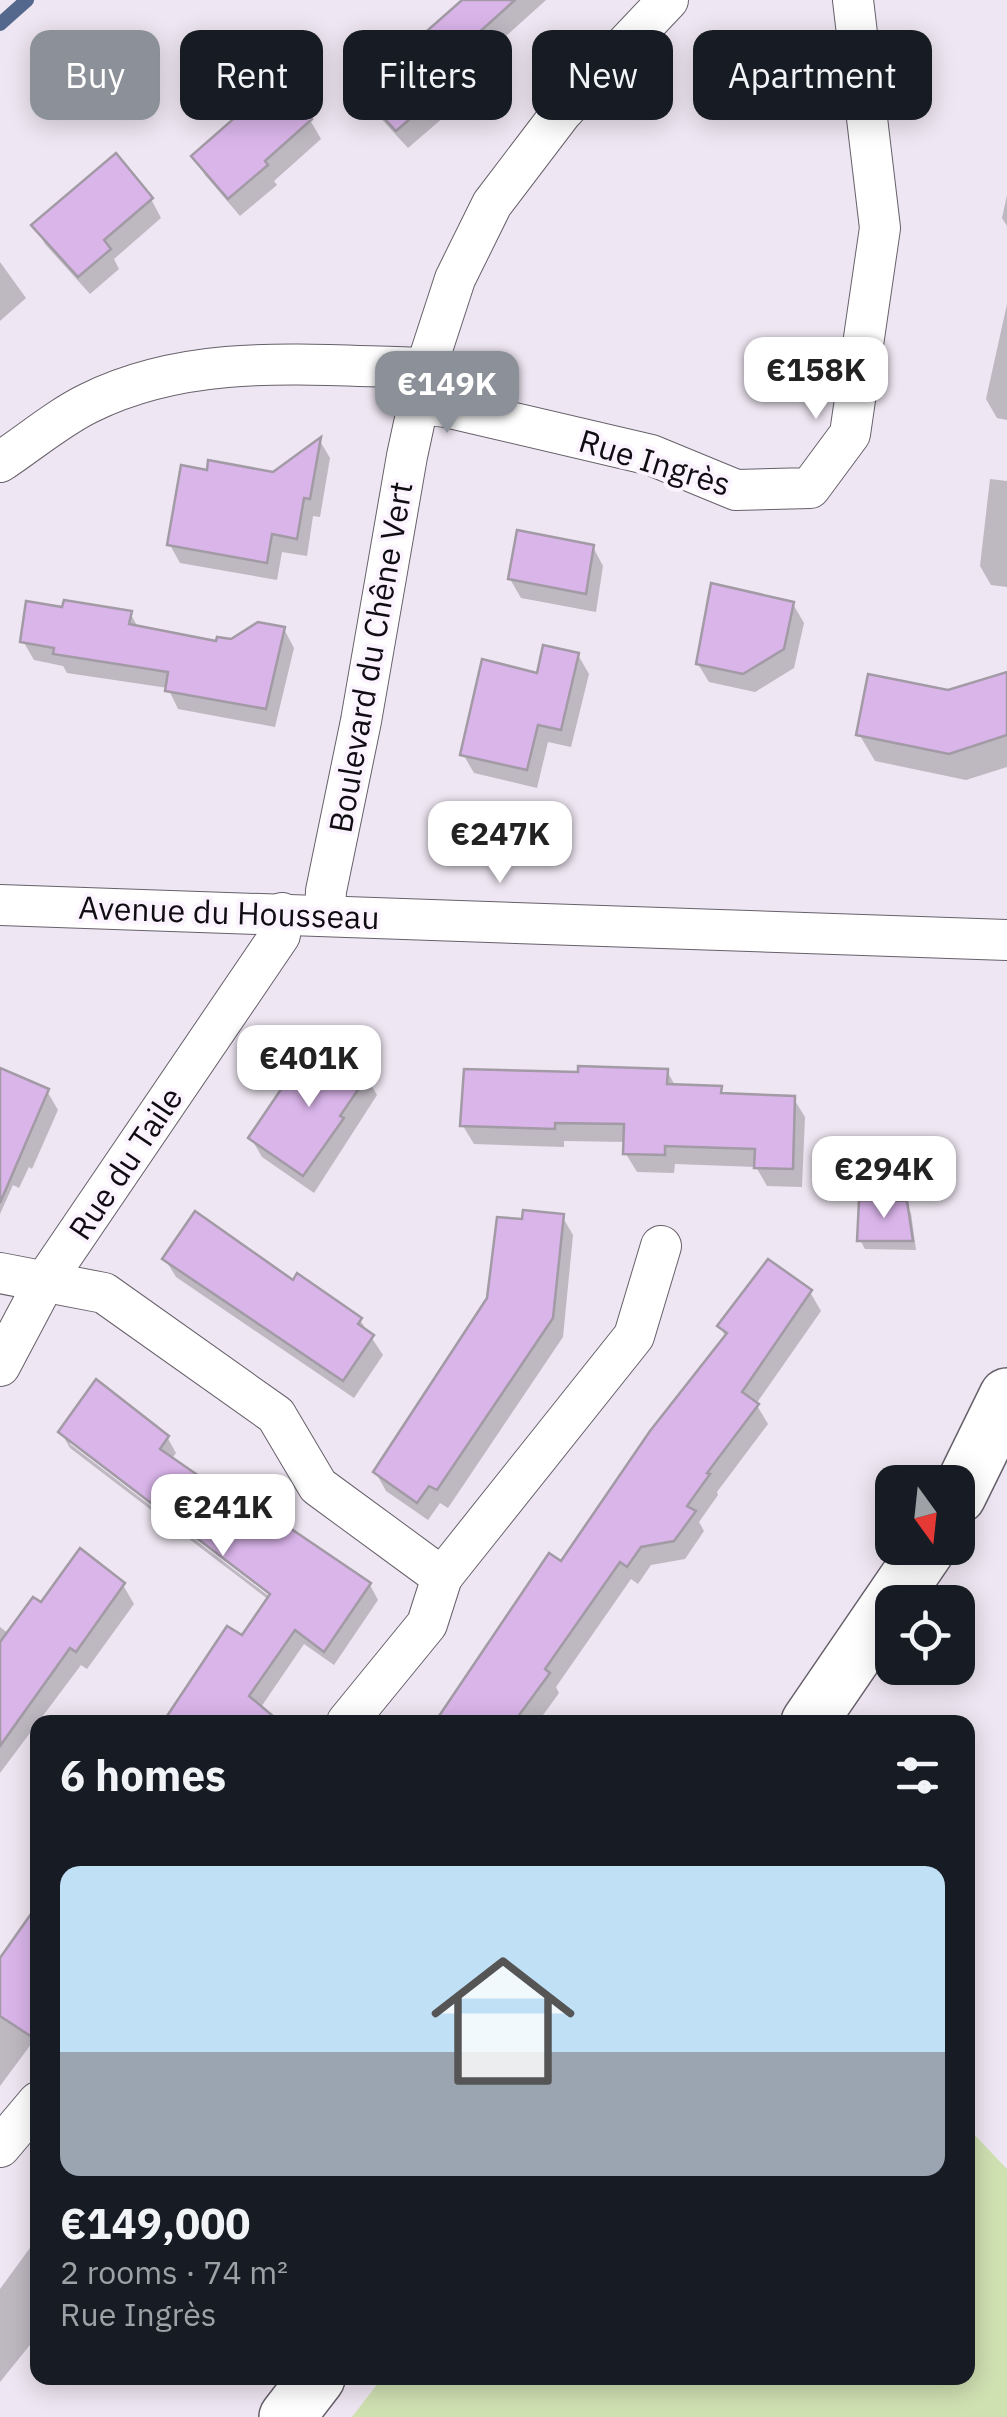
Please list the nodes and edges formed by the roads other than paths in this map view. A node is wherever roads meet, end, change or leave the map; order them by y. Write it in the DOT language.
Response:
graph roads {
  1 [pos="668,0"];
  2 [pos="852,0"];
  3 [pos="423,386"];
  4 [pos="0,462"];
  5 [pos="0,906"];
  6 [pos="282,913"];
  7 [pos="325,914"];
  8 [pos="1004,942"];
  9 [pos="662,1246"];
  10 [pos="0,1273"];
  11 [pos="45,1281"];
  12 [pos="0,1366"];
  13 [pos="1007,1396"];
  14 [pos="1007,1455"];
  15 [pos="973,1465"];
  16 [pos="975,1490"];
  17 [pos="916,1565"];
  18 [pos="442,1577"];
  19 [pos="353,1715"];
  20 [pos="814,1715"];
  21 [pos="30,2112"];
  22 [pos="0,2148"];
  23 [pos="312,2385"];
  24 [pos="287,2417"];
  1 -- 3 [label="street, Boulevard du Chêne Vert"];
  2 -- 3 [label="street, Rue Ingrès"];
  3 -- 4 [label="street"];
  3 -- 7 [label="street, Boulevard du Chêne Vert"];
  5 -- 6 [label="street, Avenue du Housseau"];
  6 -- 7 [label="street, Avenue du Housseau"];
  6 -- 11 [label="street, Rue du Taile"];
  7 -- 8 [label="street, Avenue du Housseau"];
  9 -- 18 [label="street"];
  10 -- 11 [label="street"];
  11 -- 12 [label="street, Rue du Taile"];
  11 -- 18 [label="street"];
  13 -- 15 [label="main road"];
  14 -- 16 [label="main road"];
  17 -- 20 [label="main road"];
  18 -- 19 [label="street"];
  21 -- 22 [label="street"];
  23 -- 24 [label="main road"];
}
